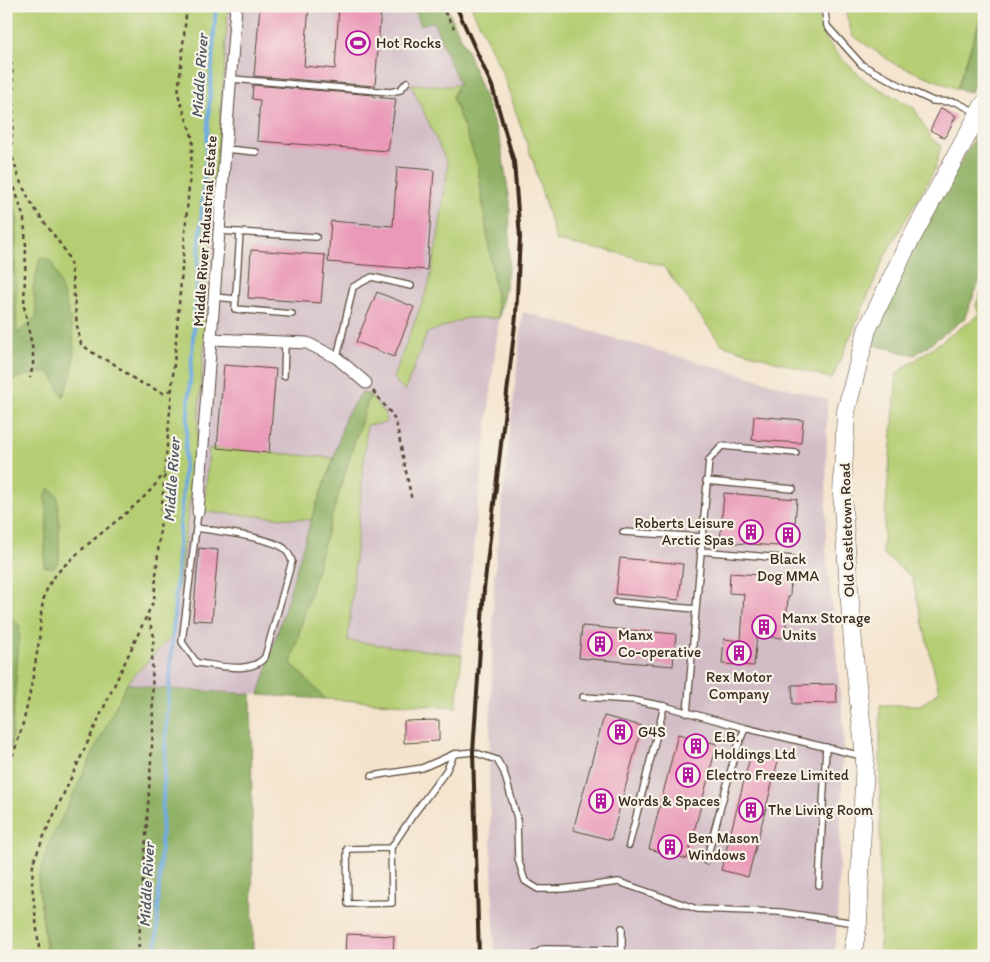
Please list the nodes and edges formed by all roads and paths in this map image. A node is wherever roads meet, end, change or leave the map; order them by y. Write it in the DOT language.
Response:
graph roads {
  1 [pos="10,6"];
  2 [pos="187,6"];
  3 [pos="236,6"];
  4 [pos="439,6"];
  5 [pos="824,6"];
  6 [pos="454,28"];
  7 [pos="232,79"];
  8 [pos="407,82"];
  9 [pos="982,109"];
  10 [pos="226,149"];
  11 [pos="11,152"];
  12 [pos="256,152"];
  13 [pos="220,231"];
  14 [pos="240,232"];
  15 [pos="316,237"];
  16 [pos="411,286"];
  17 [pos="214,297"];
  18 [pos="236,299"];
  19 [pos="292,314"];
  20 [pos="211,339"];
  21 [pos="285,342"];
  22 [pos="337,358"];
  23 [pos="284,376"];
  24 [pos="30,378"];
  25 [pos="366,383"];
  26 [pos="172,390"];
  27 [pos="796,452"];
  28 [pos="165,472"];
  29 [pos="706,481"];
  30 [pos="793,489"];
  31 [pos="412,501"];
  32 [pos="198,512"];
  33 [pos="196,528"];
  34 [pos="623,532"];
  35 [pos="702,537"];
  36 [pos="700,551"];
  37 [pos="792,559"];
  38 [pos="616,602"];
  39 [pos="696,609"];
  40 [pos="147,617"];
  41 [pos="584,697"];
  42 [pos="664,706"];
  43 [pos="688,713"];
  44 [pos="745,728"];
  45 [pos="826,747"];
  46 [pos="454,754"];
  47 [pos="865,757"];
  48 [pos="6,771"];
  49 [pos="372,776"];
  50 [pos="629,845"];
  51 [pos="391,848"];
  52 [pos="706,861"];
  53 [pos="819,885"];
  54 [pos="858,923"];
  55 [pos="622,928"];
  56 [pos="622,953"];
  57 [pos="40,956"];
  58 [pos="138,956"];
  59 [pos="532,956"];
  60 [pos="852,956"];
  1 -- 11 [label="path"];
  2 -- 26 [label="path"];
  3 -- 7 [label="street, Middle River Industrial Estate"];
  4 -- 6 [label="path"];
  5 -- 9 [label="lane"];
  7 -- 8 [label="lane"];
  7 -- 10 [label="street, Middle River Industrial Estate"];
  9 -- 47 [label="highway, Old Castletown Road"];
  10 -- 12 [label="lane"];
  10 -- 13 [label="street, Middle River Industrial Estate"];
  11 -- 24 [label="path"];
  11 -- 26 [label="path"];
  13 -- 14 [label="lane"];
  13 -- 17 [label="street, Middle River Industrial Estate"];
  14 -- 15 [label="lane"];
  14 -- 18 [label="lane"];
  16 -- 22 [label="lane"];
  17 -- 18 [label="lane"];
  17 -- 20 [label="street, Middle River Industrial Estate"];
  18 -- 19 [label="lane"];
  20 -- 21 [label="street, Middle River Industrial Estate"];
  20 -- 32 [label="street, Middle River Industrial Estate"];
  21 -- 22 [label="street, Middle River Industrial Estate"];
  21 -- 23 [label="lane"];
  22 -- 25 [label="street, Middle River Industrial Estate"];
  25 -- 31 [label="path"];
  26 -- 28 [label="path"];
  27 -- 29 [label="lane"];
  28 -- 40 [label="path"];
  28 -- 48 [label="path"];
  29 -- 30 [label="lane"];
  29 -- 35 [label="lane"];
  32 -- 33 [label="lane"];
  33 -- 33 [label="lane"];
  34 -- 35 [label="lane"];
  35 -- 36 [label="lane"];
  36 -- 37 [label="lane"];
  36 -- 39 [label="lane"];
  38 -- 39 [label="lane"];
  39 -- 43 [label="lane"];
  40 -- 57 [label="path"];
  40 -- 58 [label="path"];
  41 -- 42 [label="lane"];
  42 -- 43 [label="lane"];
  42 -- 50 [label="lane"];
  43 -- 44 [label="lane"];
  44 -- 45 [label="lane"];
  44 -- 52 [label="lane"];
  45 -- 47 [label="lane"];
  45 -- 53 [label="lane"];
  46 -- 49 [label="lane"];
  46 -- 51 [label="lane"];
  46 -- 54 [label="lane"];
  47 -- 54 [label="highway, Old Castletown Road"];
  51 -- 51 [label="lane"];
  54 -- 60 [label="highway, Old Castletown Road"];
  55 -- 56 [label="lane"];
  56 -- 59 [label="lane"];
}
